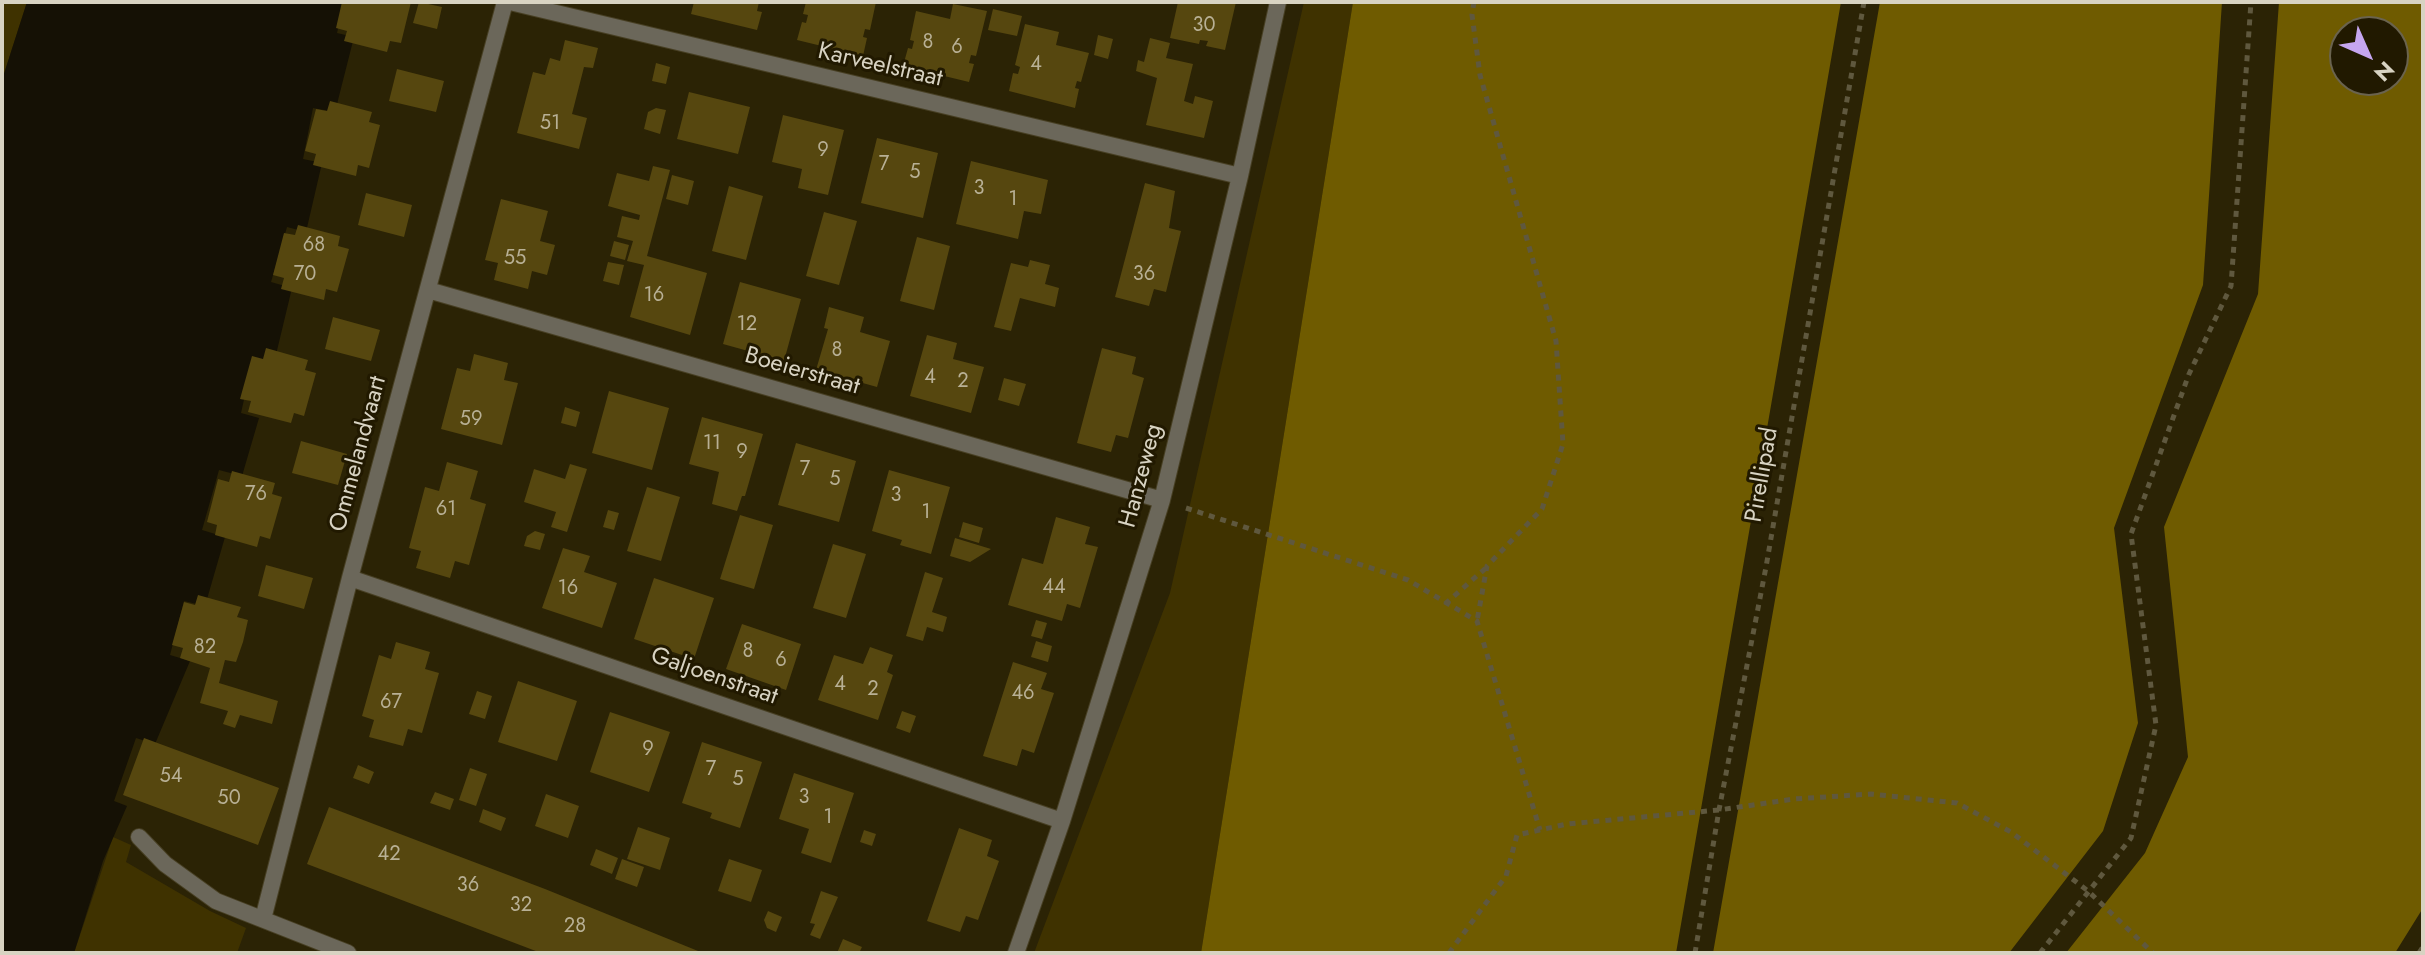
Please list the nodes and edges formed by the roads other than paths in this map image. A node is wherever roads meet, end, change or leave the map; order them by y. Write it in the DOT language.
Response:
graph roads {
  1 [pos="508,2"];
  2 [pos="1278,2"];
  3 [pos="1240,176"];
  4 [pos="428,290"];
  5 [pos="1162,500"];
  6 [pos="350,578"];
  7 [pos="1062,821"];
  8 [pos="139,837"];
  9 [pos="263,919"];
  10 [pos="348,953"];
  11 [pos="1016,953"];
  1 -- 3 [label="street, Karveelstraat"];
  1 -- 4 [label="street, Ommelandvaart"];
  2 -- 3 [label="street, Hanzeweg"];
  3 -- 5 [label="street, Hanzeweg"];
  4 -- 5 [label="street, Boeierstraat"];
  4 -- 6 [label="street, Ommelandvaart"];
  5 -- 7 [label="street, Hanzeweg"];
  6 -- 7 [label="street, Galjoenstraat"];
  6 -- 9 [label="street, Ommelandvaart"];
  7 -- 11 [label="street, Hanzeweg"];
  8 -- 9 [label="street"];
  9 -- 10 [label="street"];
}
